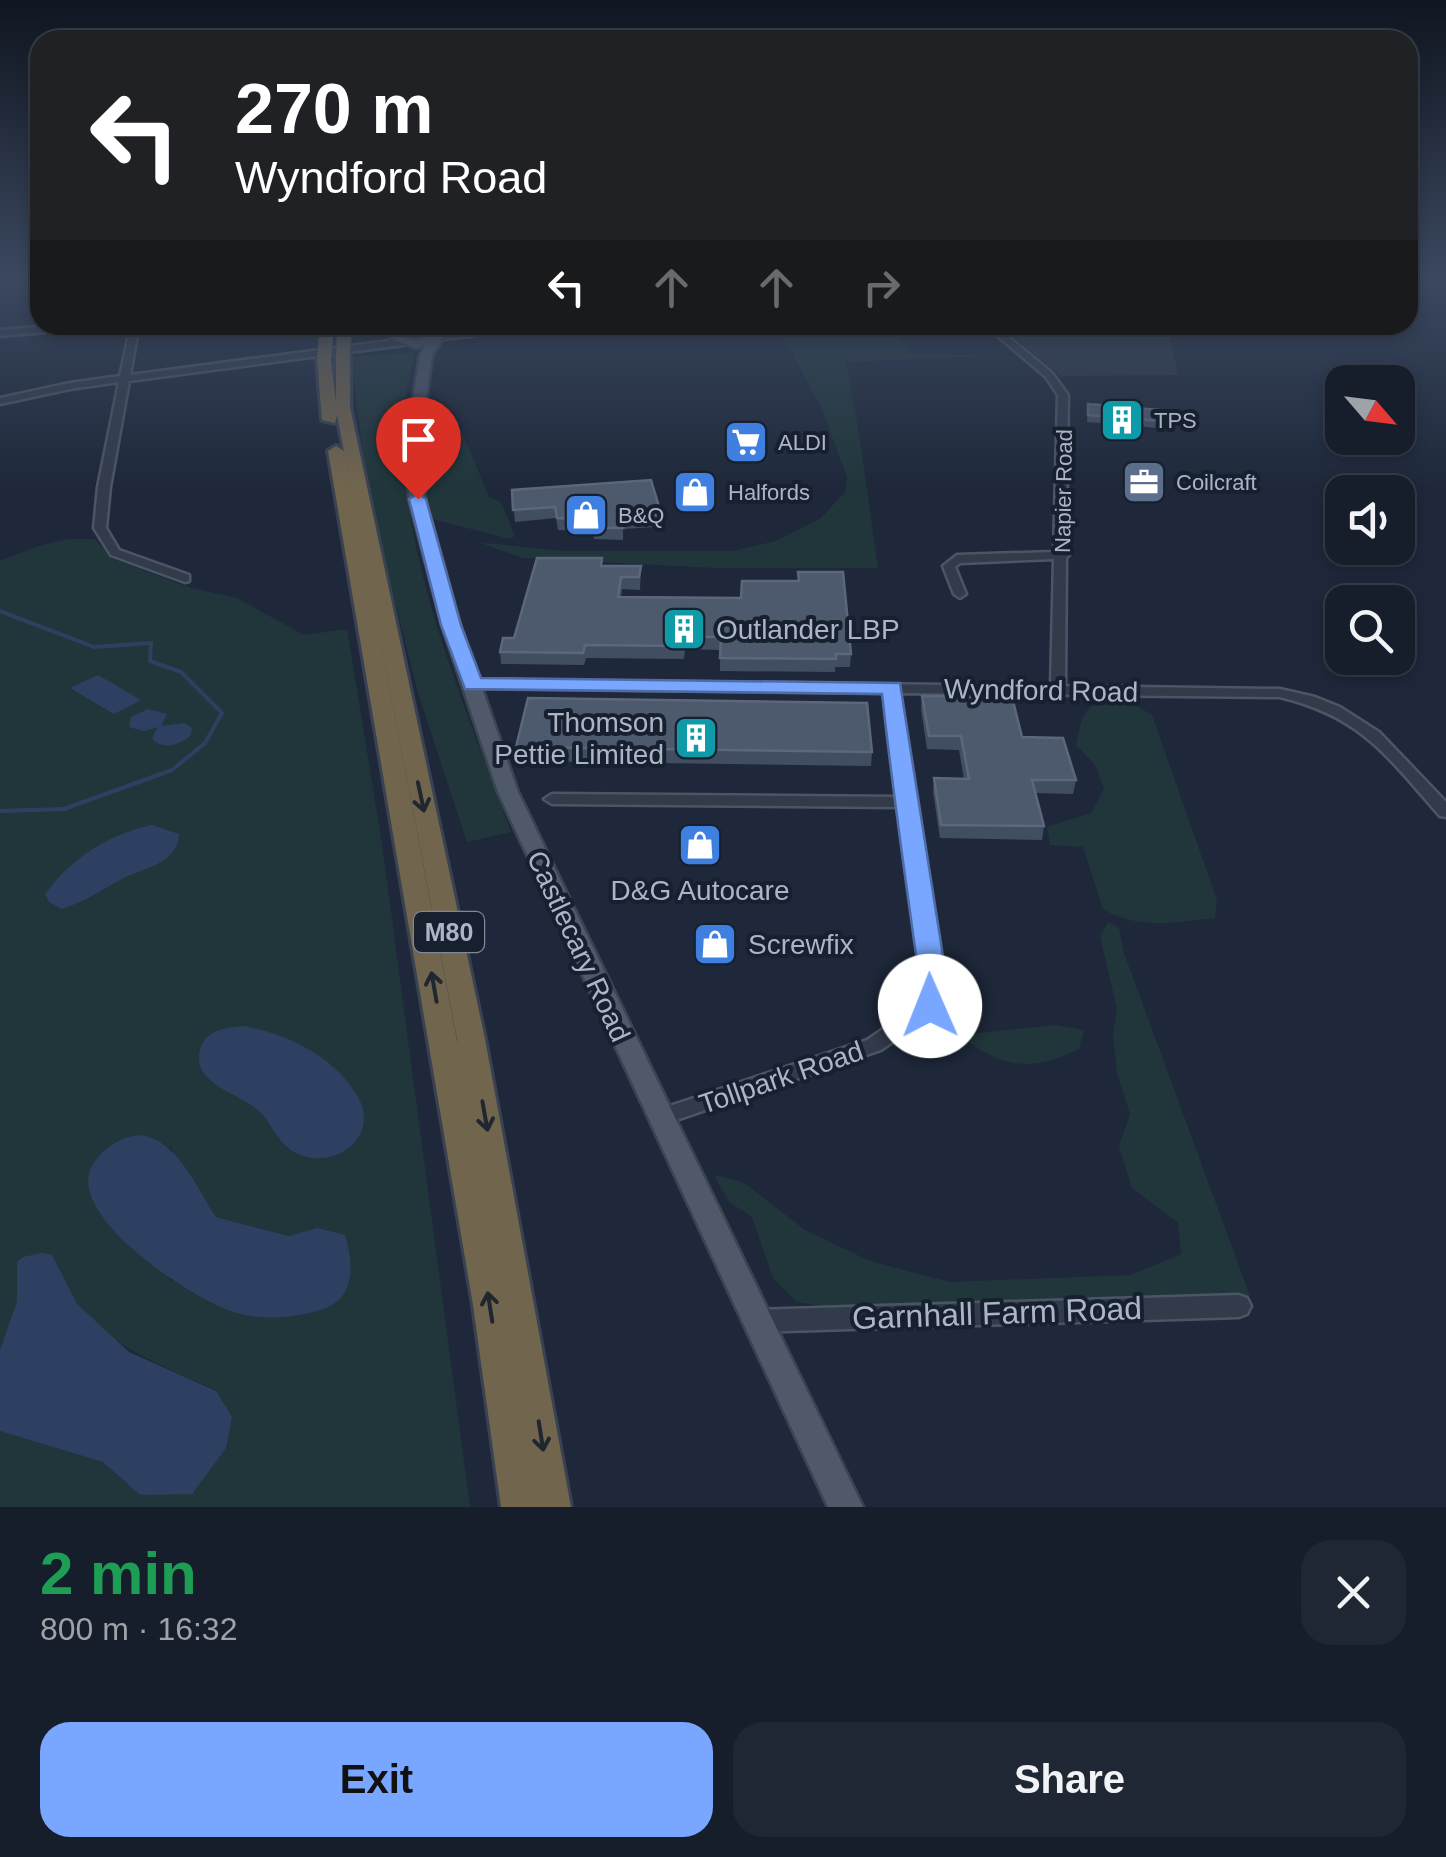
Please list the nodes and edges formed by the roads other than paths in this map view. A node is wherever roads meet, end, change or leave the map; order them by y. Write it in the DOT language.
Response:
graph roads {
  1 [pos="131,347"];
  2 [pos="321,347"];
  3 [pos="334,347"];
  4 [pos="336,347"];
  5 [pos="418,347"];
  6 [pos="428,347"];
  7 [pos="1016,347"];
  8 [pos="426,355"];
  9 [pos="191,366"];
  10 [pos="127,375"];
  11 [pos="58,386"];
  12 [pos="0,398"];
  13 [pos="1063,556"];
  14 [pos="185,578"];
  15 [pos="960,594"];
  16 [pos="472,684"];
  17 [pos="892,688"];
  18 [pos="1058,690"];
  19 [pos="552,799"];
  20 [pos="906,802"];
  21 [pos="1446,812"];
  22 [pos="660,1118"];
  23 [pos="1239,1306"];
  24 [pos="755,1321"];
  25 [pos="520,1507"];
  26 [pos="552,1507"];
  27 [pos="846,1507"];
  1 -- 10 [label="street"];
  2 -- 9 [label="street"];
  25 -- 3 [label="highway, M80, one-way"];
  4 -- 26 [label="highway, M80, one-way"];
  5 -- 8 [label="main road"];
  6 -- 8 [label="main road, Castlecary Road"];
  7 -- 13 [label="street, Napier Road"];
  8 -- 16 [label="main road, Castlecary Road"];
  9 -- 10 [label="street"];
  9 -- 10 [label="street"];
  9 -- 10 [label="street"];
  10 -- 11 [label="street"];
  10 -- 11 [label="street"];
  10 -- 11 [label="street"];
  10 -- 14 [label="street"];
  11 -- 12 [label="street"];
  13 -- 15 [label="street"];
  13 -- 18 [label="street, Napier Road"];
  16 -- 17 [label="street, Wyndford Road"];
  16 -- 22 [label="main road, Castlecary Road"];
  17 -- 18 [label="street, Wyndford Road"];
  17 -- 20 [label="street, Tollpark Road"];
  18 -- 21 [label="street, Wyndford Road"];
  19 -- 20 [label="street"];
  20 -- 22 [label="street, Tollpark Road"];
  22 -- 24 [label="main road, Castlecary Road"];
  23 -- 24 [label="street, Garnhall Farm Road"];
  24 -- 27 [label="main road, Castlecary Road"];
}
